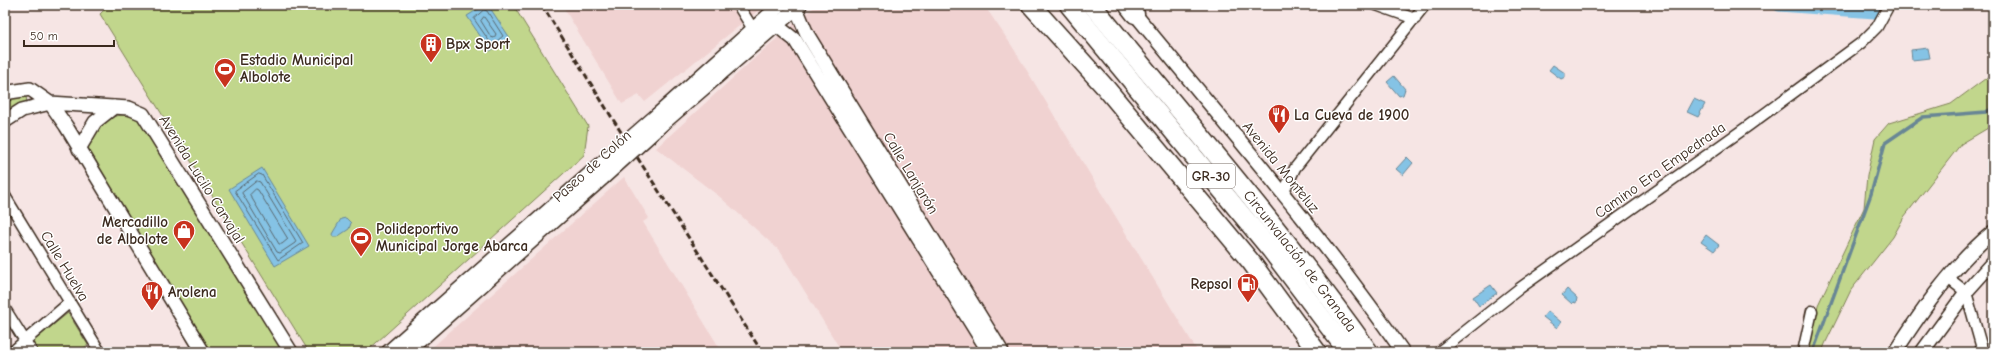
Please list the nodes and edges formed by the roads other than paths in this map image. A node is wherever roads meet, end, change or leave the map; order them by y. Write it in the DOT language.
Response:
graph roads {
  1 [pos="738,5"];
  2 [pos="780,5"];
  3 [pos="1031,5"];
  4 [pos="1069,5"];
  5 [pos="1092,5"];
  6 [pos="1376,5"];
  7 [pos="1425,5"];
  8 [pos="1889,5"];
  9 [pos="798,7"];
  10 [pos="1131,8"];
  11 [pos="1414,19"];
  12 [pos="776,25"];
  13 [pos="753,29"];
  14 [pos="5,95"];
  15 [pos="50,103"];
  16 [pos="114,107"];
  17 [pos="662,118"];
  18 [pos="5,121"];
  19 [pos="79,149"];
  20 [pos="599,174"];
  21 [pos="1283,194"];
  22 [pos="5,196"];
  23 [pos="1993,232"];
  24 [pos="1993,262"];
  25 [pos="1948,278"];
  26 [pos="1966,292"];
  27 [pos="70,302"];
  28 [pos="5,309"];
  29 [pos="1812,311"];
  30 [pos="25,341"];
  31 [pos="12,352"];
  32 [pos="32,352"];
  33 [pos="100,352"];
  34 [pos="203,352"];
  35 [pos="291,352"];
  36 [pos="388,352"];
  37 [pos="407,352"];
  38 [pos="989,352"];
  39 [pos="1002,352"];
  40 [pos="1316,352"];
  41 [pos="1348,352"];
  42 [pos="1369,352"];
  43 [pos="1403,352"];
  44 [pos="1439,352"];
  45 [pos="1803,352"];
  46 [pos="1894,352"];
  47 [pos="1922,352"];
  48 [pos="1983,352"];
  1 -- 13 [label="street"];
  2 -- 13 [label="street, Paseo de Colón"];
  3 -- 40 [label="highway"];
  4 -- 41 [label="highway, Circunvalación de Granada / GR-30"];
  5 -- 42 [label="highway, Circunvalación de Granada / GR-30"];
  6 -- 11 [label="street"];
  7 -- 11 [label="street"];
  8 -- 44 [label="street, Camino Era Empedrada"];
  9 -- 12 [label="street, Paseo de Colón"];
  9 -- 39 [label="street, Calle Lanjarón"];
  10 -- 21 [label="street, Avenida Monteluz"];
  11 -- 21 [label="street"];
  12 -- 17 [label="street, Paseo de Colón"];
  12 -- 38 [label="street, Calle Lanjarón"];
  13 -- 17 [label="street, Paseo de Colón"];
  14 -- 15 [label="street"];
  15 -- 16 [label="street, Avenida Lucilo Carvajal"];
  15 -- 18 [label="street"];
  15 -- 19 [label="street"];
  16 -- 19 [label="street"];
  16 -- 35 [label="street, Avenida Lucilo Carvajal"];
  17 -- 20 [label="street, Paseo de Colón, bridge"];
  19 -- 34 [label="street"];
  20 -- 36 [label="street, Paseo de Colón"];
  20 -- 37 [label="street, Paseo de Colón"];
  21 -- 43 [label="street, Avenida Monteluz"];
  22 -- 27 [label="street, Calle Huelva"];
  23 -- 25 [label="street"];
  24 -- 26 [label="street"];
  25 -- 26 [label="street"];
  25 -- 46 [label="street"];
  26 -- 47 [label="street"];
  26 -- 48 [label="street"];
  27 -- 30 [label="street"];
  27 -- 33 [label="street, Calle Huelva"];
  28 -- 30 [label="street"];
  29 -- 45 [label="street"];
  30 -- 31 [label="street"];
  30 -- 32 [label="street"];
}
